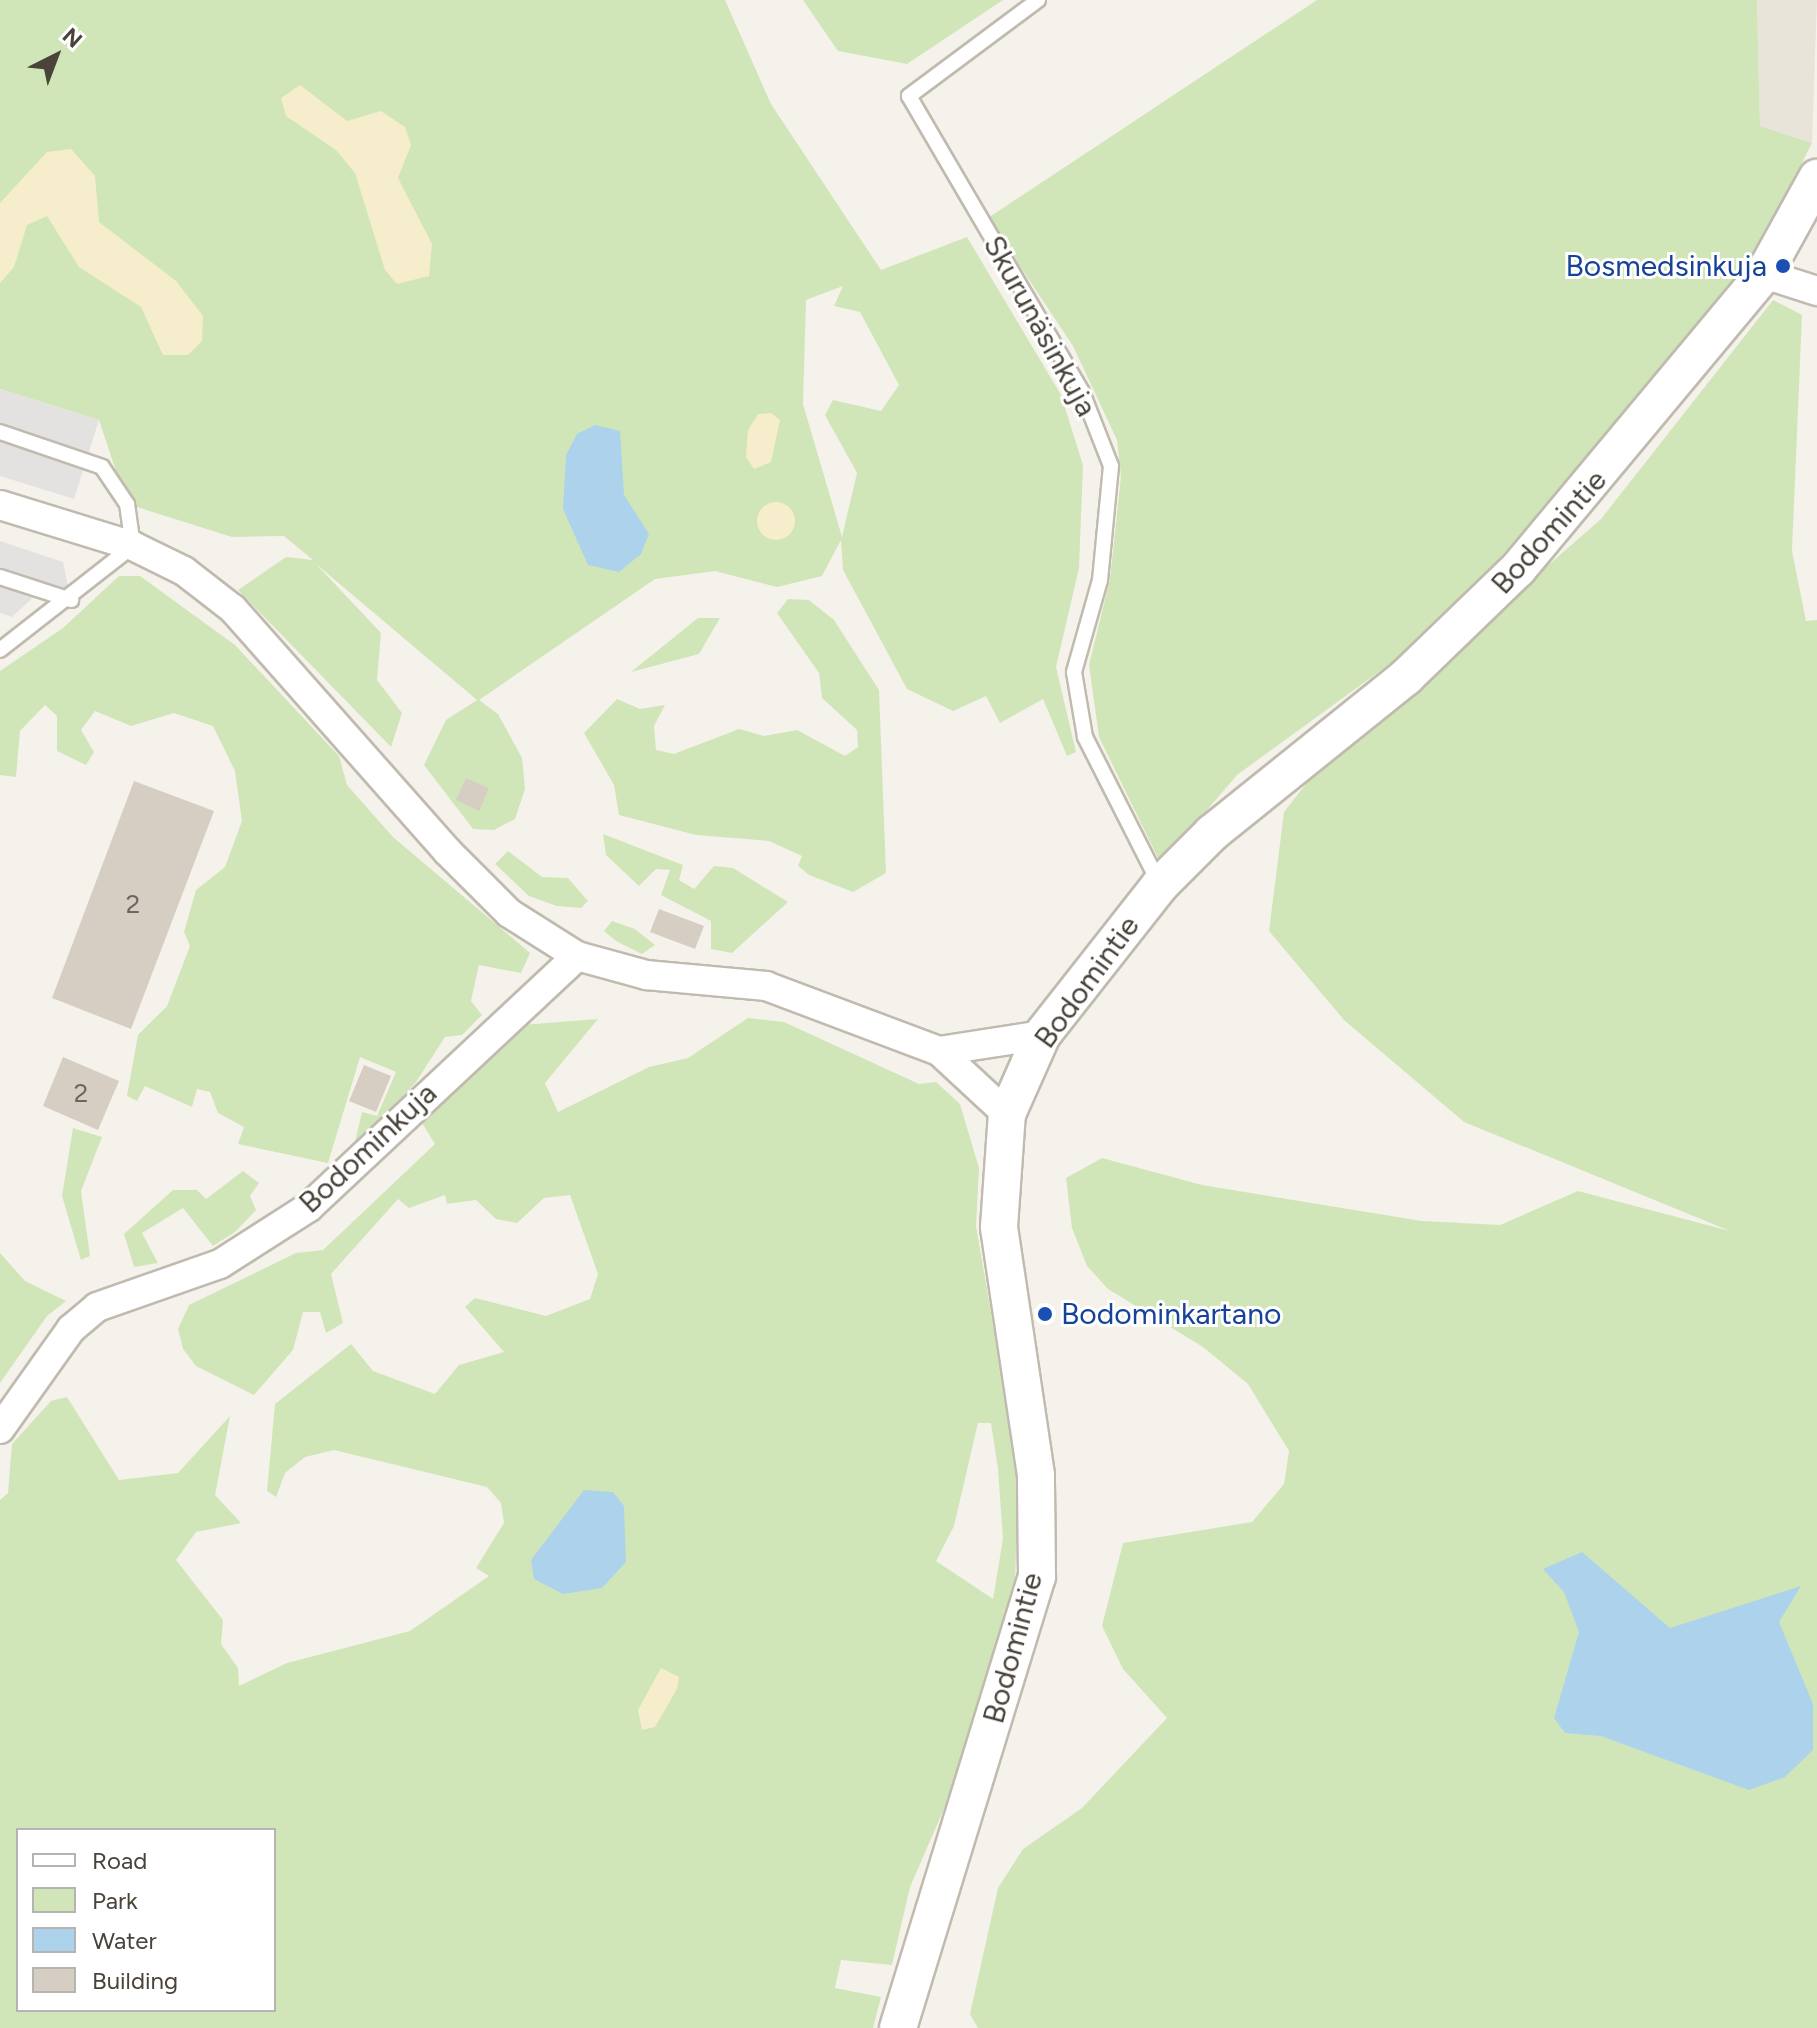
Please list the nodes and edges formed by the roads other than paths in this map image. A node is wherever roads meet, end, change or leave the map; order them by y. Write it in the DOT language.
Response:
graph roads {
  1 [pos="1038,0"];
  2 [pos="1817,178"];
  3 [pos="1764,274"];
  4 [pos="1817,291"];
  5 [pos="0,432"];
  6 [pos="0,505"];
  7 [pos="133,546"];
  8 [pos="0,577"];
  9 [pos="71,600"];
  10 [pos="0,650"];
  11 [pos="1160,885"];
  12 [pos="577,956"];
  13 [pos="1042,1035"];
  14 [pos="939,1051"];
  15 [pos="1007,1114"];
  16 [pos="0,1429"];
  17 [pos="898,2028"];
  1 -- 11 [label="lane, Skurunäsinkuja"];
  2 -- 3 [label="street, Bodomintie"];
  3 -- 4 [label="street"];
  3 -- 11 [label="street, Bodomintie"];
  5 -- 7 [label="lane"];
  6 -- 7 [label="street"];
  7 -- 9 [label="lane"];
  7 -- 12 [label="street"];
  8 -- 9 [label="lane"];
  9 -- 10 [label="lane"];
  11 -- 13 [label="street, Bodomintie"];
  12 -- 14 [label="street"];
  12 -- 16 [label="street, Bodominkuja"];
  13 -- 14 [label="street"];
  13 -- 15 [label="street, Bodomintie"];
  14 -- 15 [label="street"];
  15 -- 17 [label="street, Bodomintie"];
}
